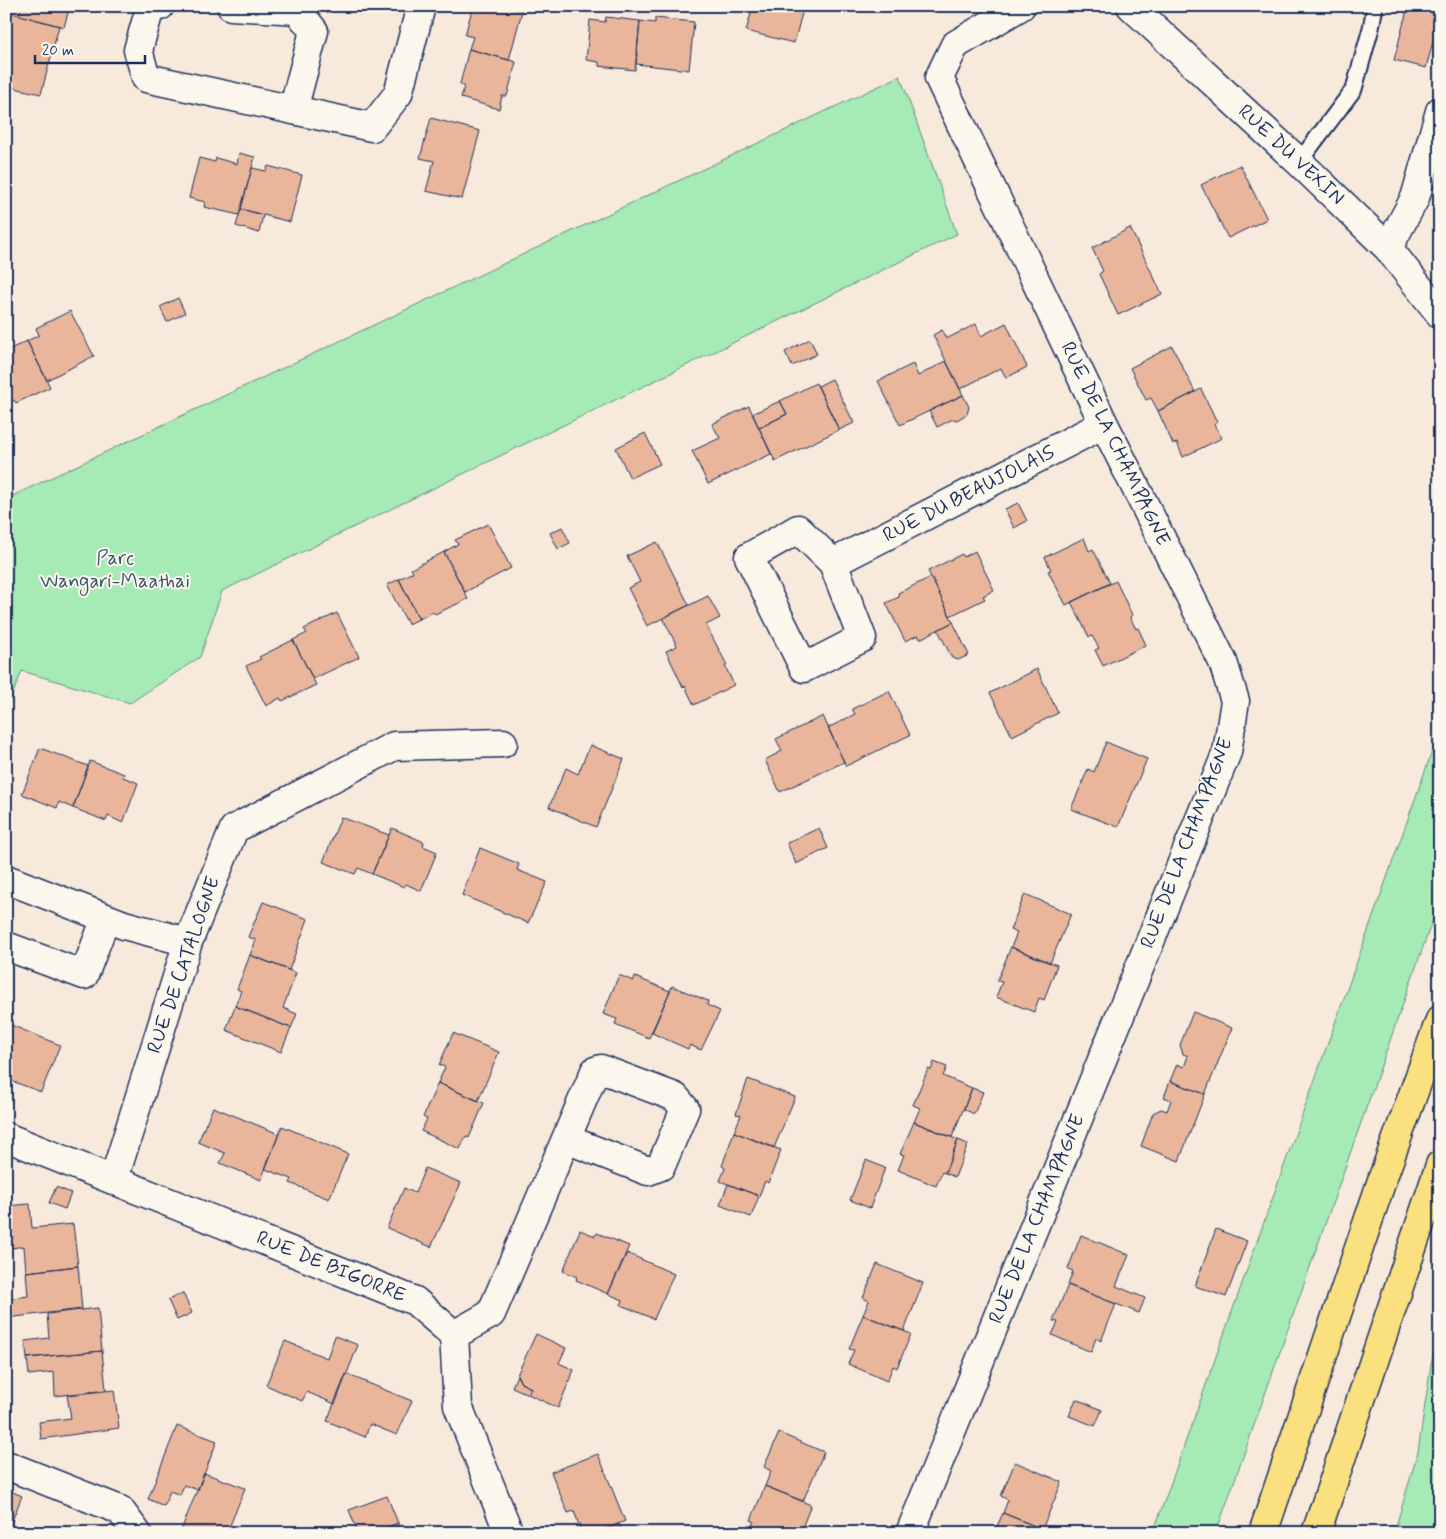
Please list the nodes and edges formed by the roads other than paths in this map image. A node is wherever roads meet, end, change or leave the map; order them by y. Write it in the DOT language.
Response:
graph roads {
  1 [pos="160,6"];
  2 [pos="231,6"];
  3 [pos="421,6"];
  4 [pos="1021,6"];
  5 [pos="1130,6"];
  6 [pos="1375,6"];
  7 [pos="293,110"];
  8 [pos="1440,111"];
  9 [pos="1299,162"];
  10 [pos="1388,248"];
  11 [pos="1440,314"];
  12 [pos="1104,424"];
  13 [pos="833,564"];
  14 [pos="503,743"];
  15 [pos="6,879"];
  16 [pos="106,918"];
  17 [pos="188,942"];
  18 [pos="6,946"];
  19 [pos="1440,1020"];
  20 [pos="6,1137"];
  21 [pos="566,1139"];
  22 [pos="1440,1165"];
  23 [pos="114,1178"];
  24 [pos="454,1335"];
  25 [pos="6,1466"];
  26 [pos="137,1533"];
  27 [pos="509,1533"];
  28 [pos="910,1533"];
  29 [pos="1263,1533"];
  30 [pos="1316,1533"];
  1 -- 7 [label="street"];
  2 -- 7 [label="street"];
  3 -- 7 [label="street"];
  4 -- 12 [label="street, RUE DE LA CHAMPAGNE"];
  5 -- 9 [label="street, RUE DU VEXIN"];
  6 -- 9 [label="lane"];
  8 -- 10 [label="street"];
  9 -- 10 [label="street, RUE DU VEXIN"];
  10 -- 11 [label="street, RUE DU VEXIN"];
  12 -- 13 [label="street, RUE DU BEAUJOLAIS"];
  12 -- 28 [label="street, RUE DE LA CHAMPAGNE"];
  13 -- 13 [label="street"];
  14 -- 17 [label="street, RUE DE CATALOGNE"];
  15 -- 16 [label="street"];
  16 -- 17 [label="street"];
  16 -- 18 [label="street"];
  17 -- 23 [label="street, RUE DE CATALOGNE"];
  19 -- 29 [label="highway"];
  20 -- 23 [label="street, RUE DE BIGORRE"];
  21 -- 24 [label="street"];
  22 -- 30 [label="highway"];
  23 -- 24 [label="street, RUE DE BIGORRE"];
  24 -- 27 [label="street"];
  25 -- 26 [label="street"];
}
